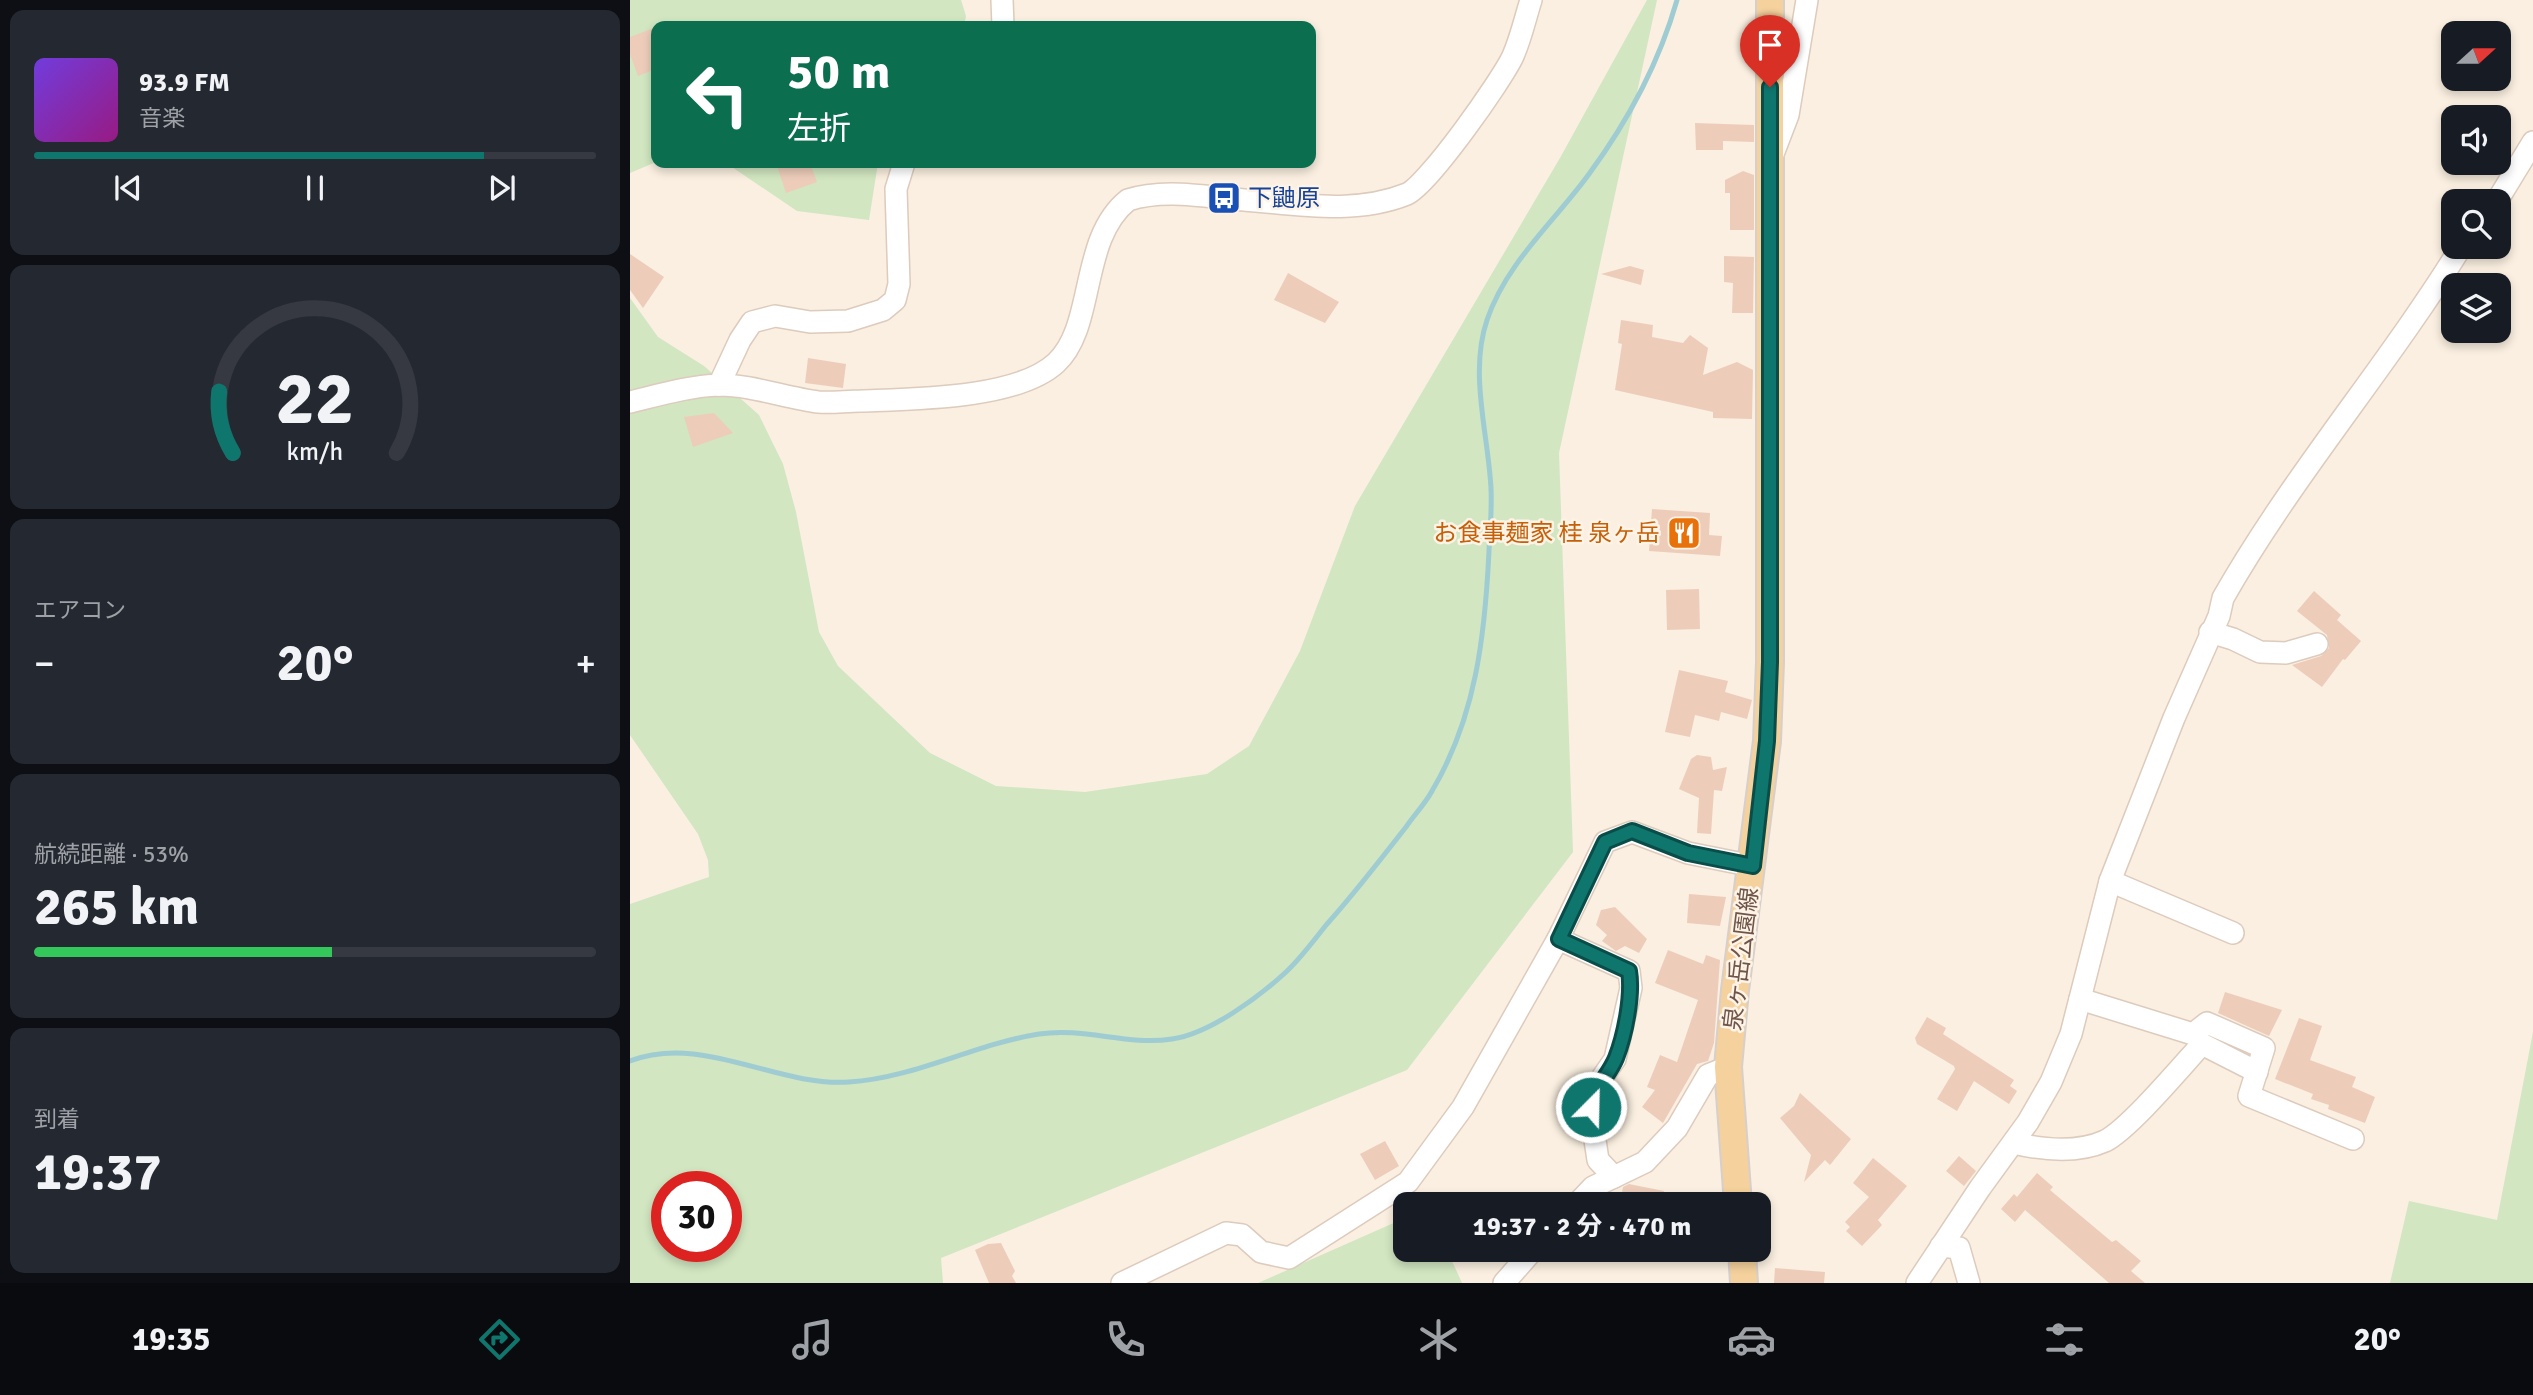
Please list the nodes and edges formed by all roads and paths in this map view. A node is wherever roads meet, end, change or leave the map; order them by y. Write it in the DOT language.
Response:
graph roads {
  1 [pos="1002,0"];
  2 [pos="1531,0"];
  3 [pos="1770,0"];
  4 [pos="1807,0"];
  5 [pos="1003,21"];
  6 [pos="2533,142"];
  7 [pos="1771,160"];
  8 [pos="902,168"];
  9 [pos="2504,189"];
  10 [pos="2454,259"];
  11 [pos="719,385"];
  12 [pos="630,402"];
  13 [pos="2210,632"];
  14 [pos="2317,644"];
  15 [pos="1753,866"];
  16 [pos="2110,881"];
  17 [pos="2233,933"];
  18 [pos="1559,939"];
  19 [pos="2080,999"];
  20 [pos="1728,1067"];
  21 [pos="2256,1072"];
  22 [pos="2353,1139"];
  23 [pos="2014,1143"];
  24 [pos="1614,1177"];
  25 [pos="1588,1192"];
  26 [pos="1737,1192"];
  27 [pos="1941,1247"];
  28 [pos="1522,1262"];
  29 [pos="1743,1262"];
  30 [pos="1122,1283"];
  31 [pos="1504,1283"];
  32 [pos="1744,1283"];
  33 [pos="1917,1283"];
  34 [pos="1969,1283"];
  1 -- 5 [label="street"];
  2 -- 11 [label="street"];
  3 -- 7 [label="main road, 泉ヶ岳公園線"];
  4 -- 7 [label="street"];
  6 -- 9 [label="street"];
  7 -- 15 [label="main road, 泉ヶ岳公園線"];
  8 -- 11 [label="street"];
  10 -- 13 [label="street"];
  11 -- 12 [label="street"];
  13 -- 14 [label="street"];
  13 -- 16 [label="street"];
  15 -- 18 [label="street"];
  15 -- 20 [label="main road, 泉ヶ岳公園線"];
  16 -- 17 [label="street"];
  16 -- 19 [label="street"];
  18 -- 24 [label="street"];
  18 -- 30 [label="street"];
  19 -- 21 [label="street"];
  19 -- 23 [label="street"];
  20 -- 24 [label="street"];
  20 -- 26 [label="main road, 泉ヶ岳公園線"];
  21 -- 22 [label="street"];
  21 -- 23 [label="street"];
  23 -- 27 [label="street"];
  24 -- 25 [label="street"];
  27 -- 33 [label="street"];
  27 -- 34 [label="street"];
  28 -- 31 [label="street"];
  29 -- 32 [label="main road"];
}
